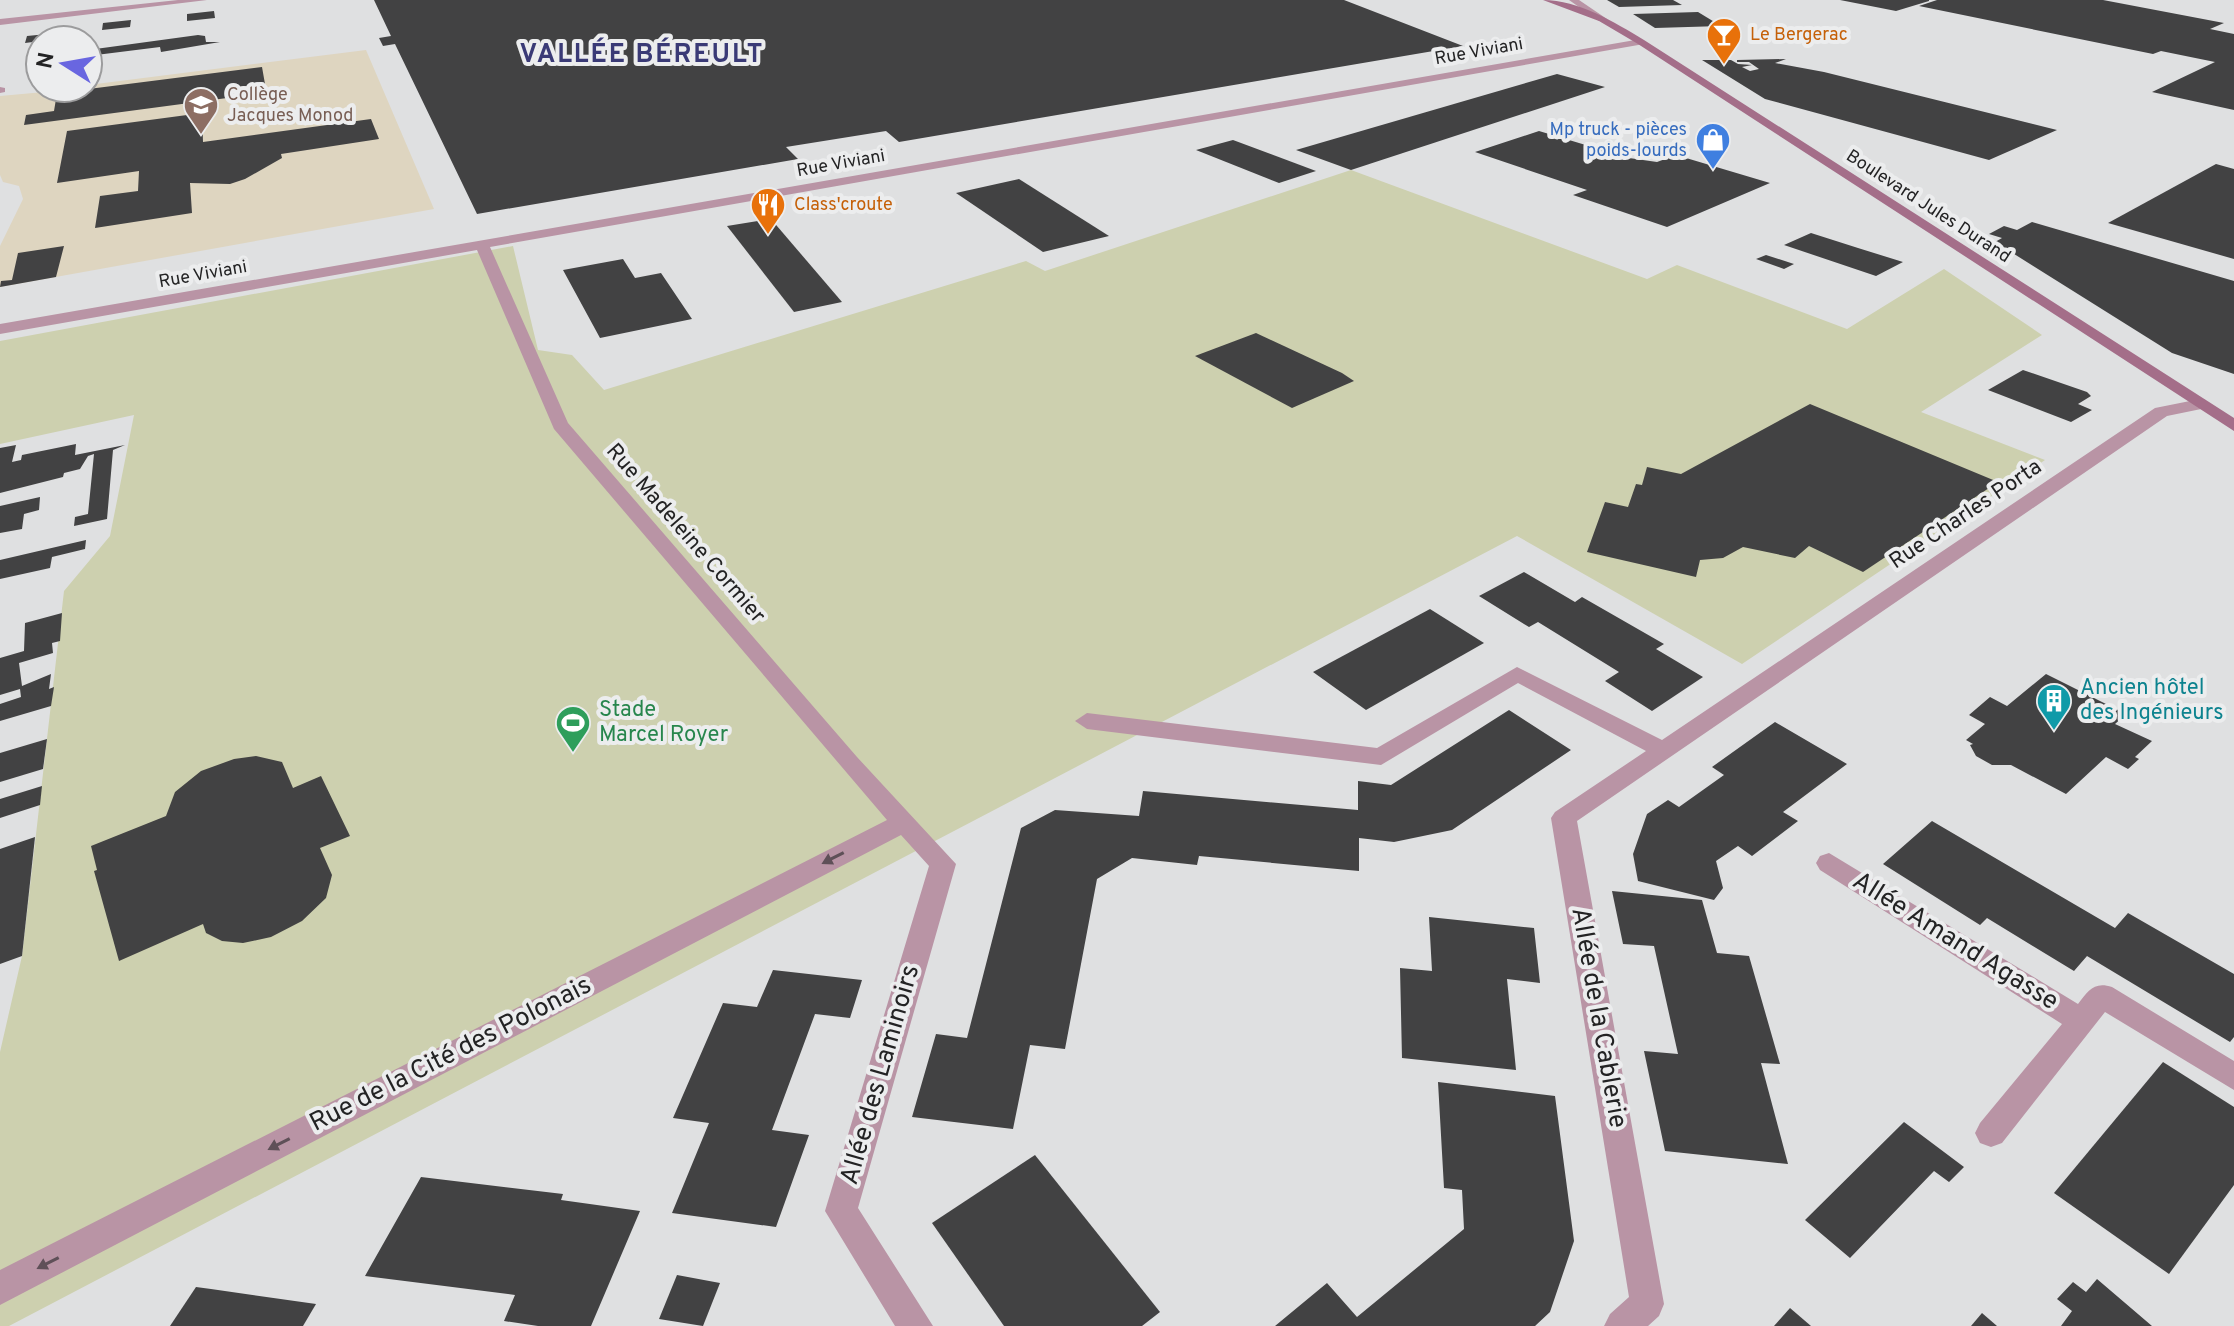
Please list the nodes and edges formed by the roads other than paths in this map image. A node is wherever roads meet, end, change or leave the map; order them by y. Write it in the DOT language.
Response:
graph roads {
  1 [pos="203,0"];
  2 [pos="1547,0"];
  3 [pos="1573,0"];
  4 [pos="1602,19"];
  5 [pos="0,22"];
  6 [pos="1641,42"];
  7 [pos="482,245"];
  8 [pos="0,329"];
  9 [pos="2200,404"];
  10 [pos="2234,426"];
  11 [pos="1765,679"];
  12 [pos="1087,721"];
  13 [pos="1663,750"];
  14 [pos="903,823"];
  15 [pos="1829,863"];
  16 [pos="2081,1021"];
  17 [pos="2234,1077"];
  18 [pos="1991,1133"];
  19 [pos="0,1288"];
  20 [pos="915,1326"];
  21 [pos="1622,1326"];
  1 -- 5 [label="street"];
  2 -- 4 [label="main road, Boulevard Jules Durand"];
  3 -- 4 [label="street, Boulevard Jules Durand"];
  4 -- 6 [label="main road, Boulevard Jules Durand"];
  6 -- 7 [label="street, Rue Viviani"];
  6 -- 9 [label="main road, Boulevard Jules Durand"];
  7 -- 8 [label="street, Rue Viviani"];
  7 -- 14 [label="street, Rue Madeleine Cormier"];
  9 -- 10 [label="main road, Boulevard Jules Durand"];
  9 -- 11 [label="street, Rue Charles Porta"];
  11 -- 13 [label="street, Allée de la Cablerie"];
  12 -- 13 [label="street"];
  13 -- 21 [label="street, Allée de la Cablerie"];
  14 -- 19 [label="street, Rue de la Cité des Polonais, one-way"];
  14 -- 20 [label="street, Allée des Laminoirs"];
  15 -- 16 [label="street, Allée Amand Agasse"];
  16 -- 17 [label="street, Allée Amand Agasse"];
  16 -- 18 [label="street, Allée Amand Agasse"];
}
